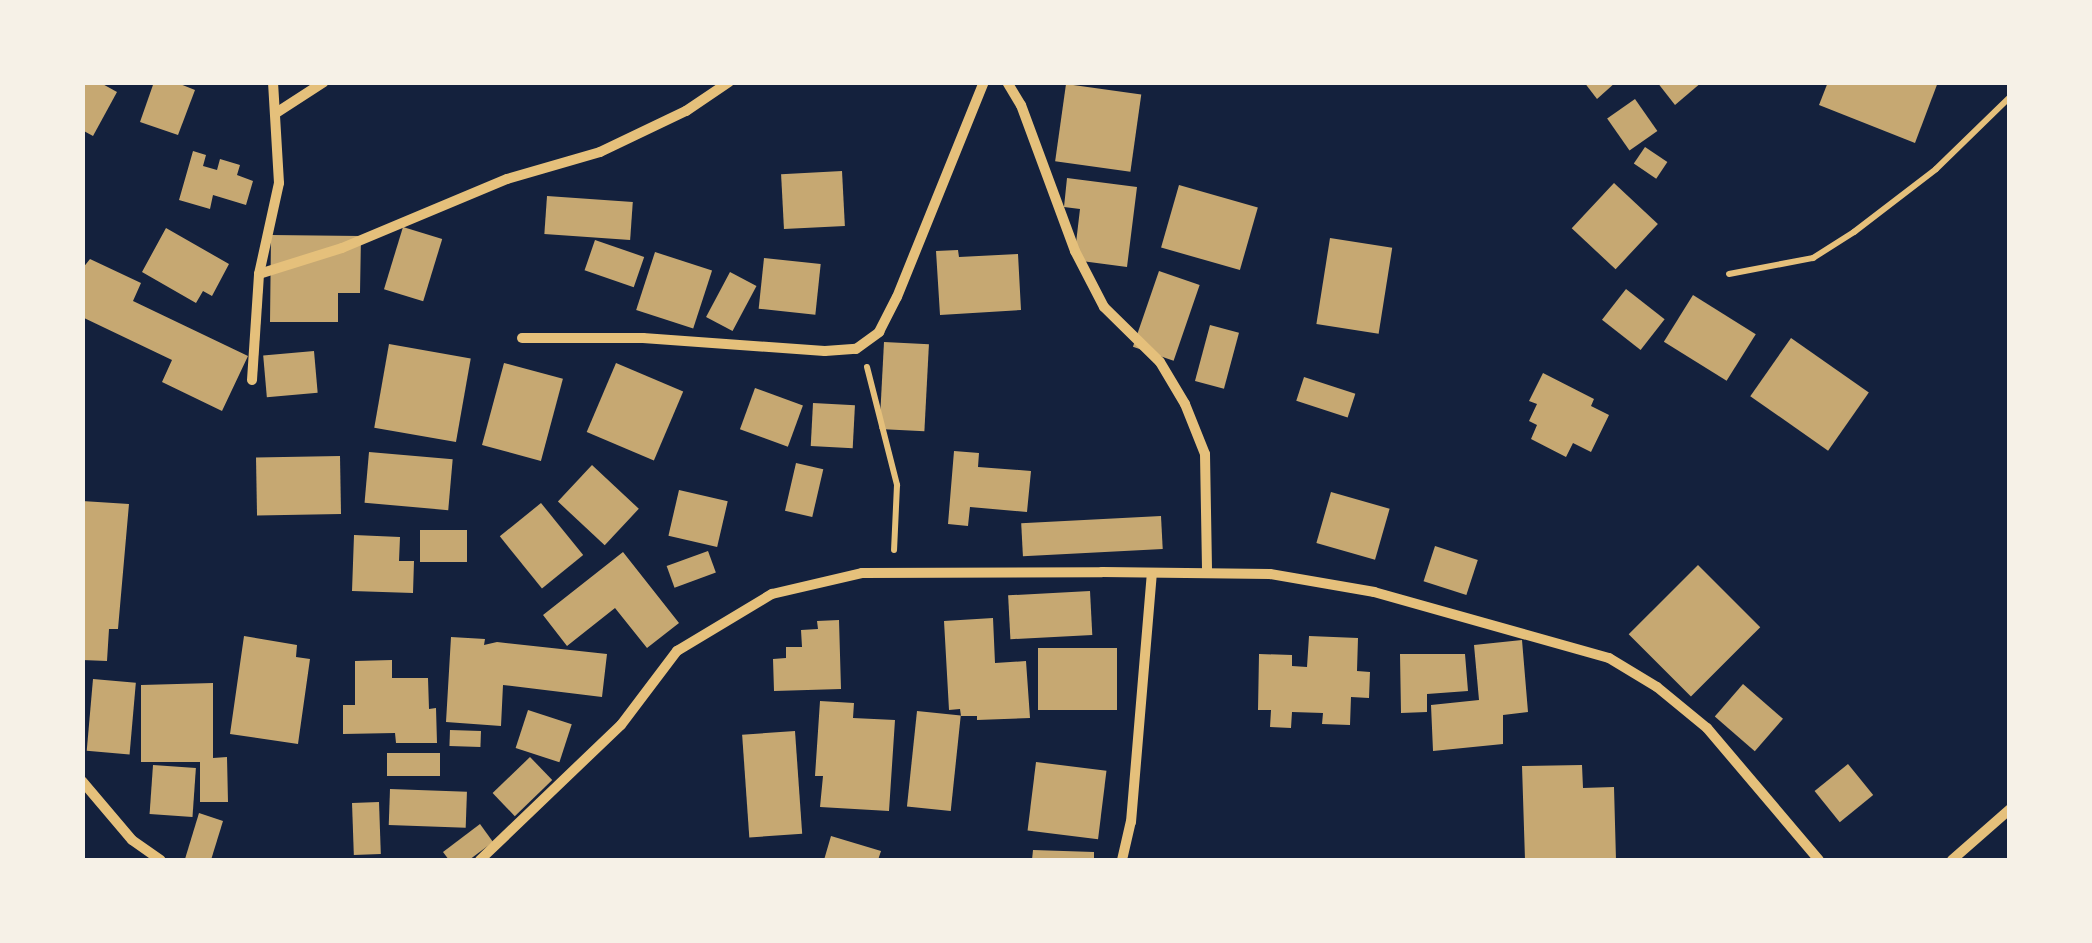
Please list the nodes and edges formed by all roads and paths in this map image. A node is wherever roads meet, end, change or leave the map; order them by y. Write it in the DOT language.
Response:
graph roads {
  1 [pos="272,82"];
  2 [pos="324,82"];
  3 [pos="729,82"];
  4 [pos="984,82"];
  5 [pos="1007,82"];
  6 [pos="2010,97"];
  7 [pos="276,112"];
  8 [pos="259,274"];
  9 [pos="1728,274"];
  10 [pos="522,338"];
  11 [pos="856,349"];
  12 [pos="252,380"];
  13 [pos="1207,572"];
  14 [pos="892,574"];
  15 [pos="1152,574"];
  16 [pos="82,781"];
  17 [pos="2010,809"];
  18 [pos="154,859"];
  19 [pos="480,860"];
  20 [pos="1122,860"];
  21 [pos="1820,860"];
  22 [pos="1952,860"];
  1 -- 7 [label="street"];
  2 -- 7 [label="street"];
  3 -- 8 [label="street"];
  4 -- 11 [label="street"];
  5 -- 13 [label="street"];
  6 -- 9 [label="path"];
  7 -- 8 [label="street"];
  8 -- 12 [label="street"];
  10 -- 11 [label="street"];
  11 -- 14 [label="path"];
  13 -- 15 [label="street"];
  13 -- 21 [label="street"];
  14 -- 15 [label="street"];
  14 -- 19 [label="street"];
  15 -- 20 [label="street"];
  16 -- 18 [label="street"];
  17 -- 22 [label="street"];
}
